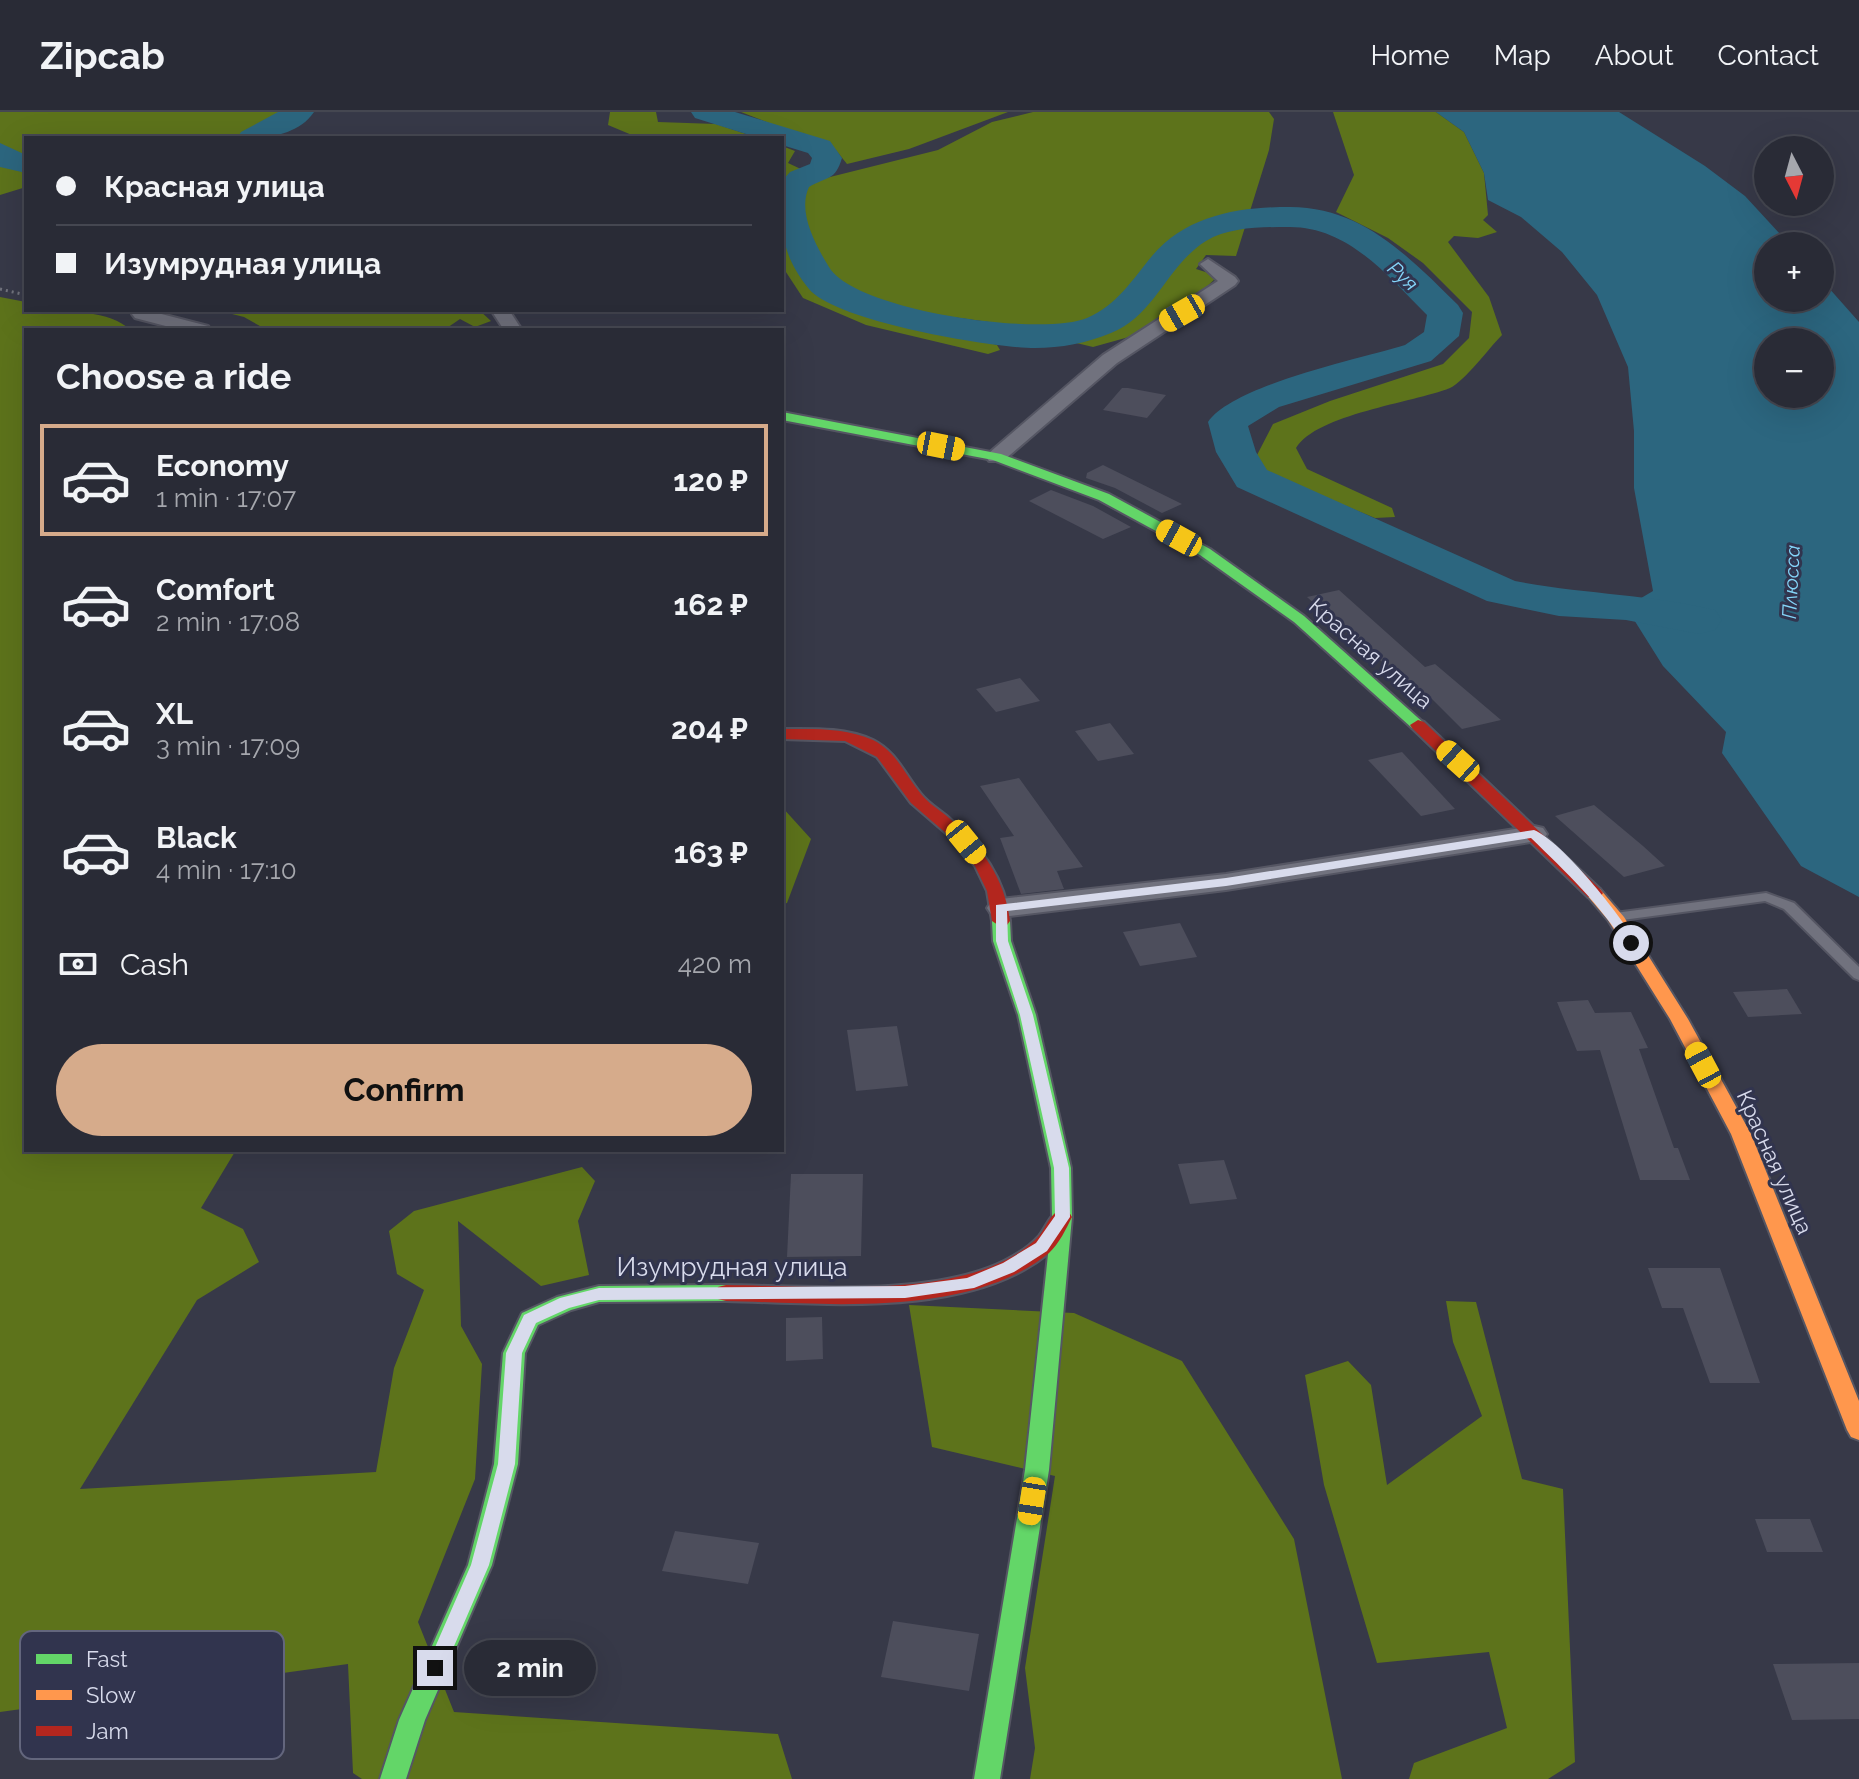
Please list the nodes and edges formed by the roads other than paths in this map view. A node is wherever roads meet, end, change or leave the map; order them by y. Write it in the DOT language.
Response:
graph roads {
  1 [pos="1208,264"];
  2 [pos="139,312"];
  3 [pos="195,328"];
  4 [pos="784,416"];
  5 [pos="996,457"];
  6 [pos="784,734"];
  7 [pos="1534,834"];
  8 [pos="1001,908"];
  9 [pos="1615,917"];
  10 [pos="1859,975"];
  11 [pos="1062,1217"];
  12 [pos="1859,1430"];
  13 [pos="393,1779"];
  14 [pos="987,1779"];
  1 -- 5 [label="street"];
  2 -- 3 [label="street"];
  4 -- 5 [label="street, Красная улица"];
  5 -- 7 [label="street, Красная улица"];
  6 -- 8 [label="street"];
  7 -- 8 [label="street"];
  7 -- 9 [label="street, Красная улица"];
  8 -- 11 [label="street"];
  9 -- 10 [label="lane"];
  9 -- 12 [label="street, Красная улица"];
  11 -- 13 [label="street, Изумрудная улица"];
  11 -- 14 [label="street"];
}
